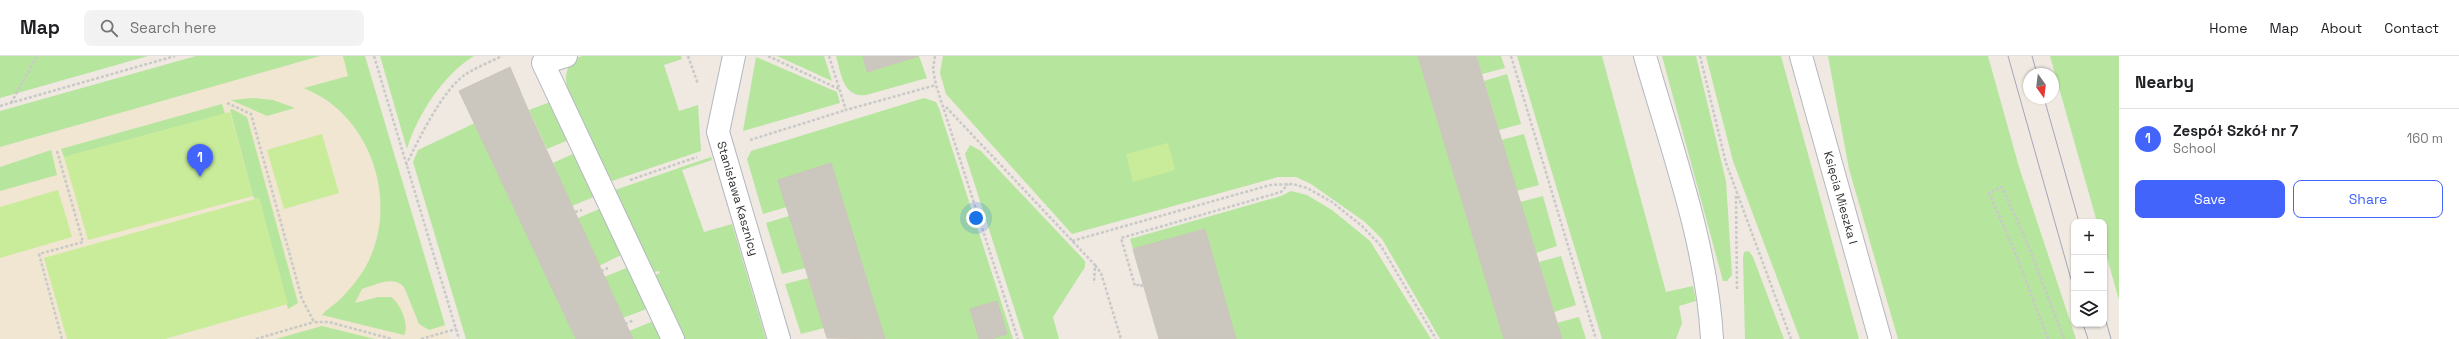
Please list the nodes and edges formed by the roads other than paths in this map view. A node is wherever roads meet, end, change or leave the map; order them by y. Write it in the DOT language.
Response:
graph roads {
  1 [pos="566,56"];
  2 [pos="734,56"];
  3 [pos="1645,56"];
  4 [pos="1802,56"];
  5 [pos="674,339"];
  6 [pos="779,339"];
  7 [pos="1712,339"];
  8 [pos="1880,339"];
  1 -- 5 [label="street"];
  2 -- 6 [label="street, Stanisława Kasznicy"];
  3 -- 7 [label="street"];
  4 -- 8 [label="street, Księcia Mieszka I"];
}
